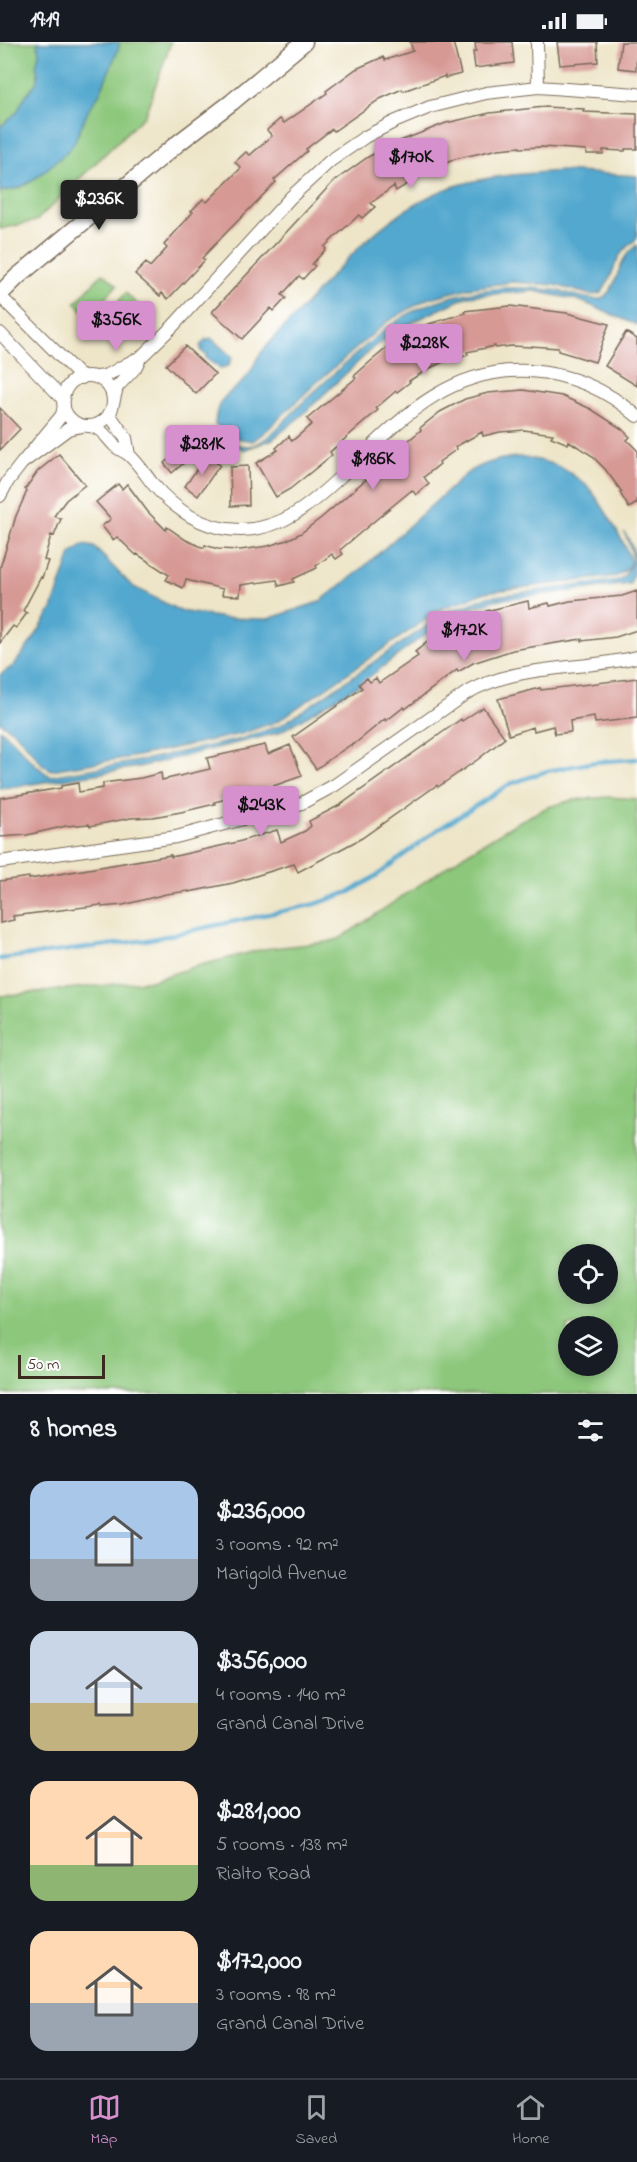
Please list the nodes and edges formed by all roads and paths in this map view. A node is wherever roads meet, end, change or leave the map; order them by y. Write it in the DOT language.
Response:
graph roads {
  1 [pos="304,42"];
  2 [pos="537,42"];
  3 [pos="538,87"];
  4 [pos="637,94"];
  5 [pos="0,295"];
  6 [pos="0,333"];
  7 [pos="140,358"];
  8 [pos="82,378"];
  9 [pos="95,378"];
  10 [pos="64,402"];
  11 [pos="111,409"];
  12 [pos="637,416"];
  13 [pos="88,426"];
  14 [pos="129,455"];
  15 [pos="22,463"];
  16 [pos="0,496"];
  17 [pos="637,657"];
  18 [pos="0,862"];
  1 -- 5 [label="main road"];
  2 -- 3 [label="street"];
  3 -- 4 [label="street"];
  3 -- 7 [label="street"];
  5 -- 8 [label="street"];
  6 -- 10 [label="street"];
  7 -- 9 [label="street"];
  7 -- 11 [label="street"];
  8 -- 9 [label="street"];
  8 -- 10 [label="street"];
  9 -- 11 [label="street"];
  10 -- 13 [label="street"];
  10 -- 15 [label="street"];
  11 -- 13 [label="street"];
  11 -- 14 [label="street"];
  12 -- 14 [label="street"];
  13 -- 14 [label="street"];
  13 -- 15 [label="street"];
  15 -- 16 [label="street"];
  17 -- 18 [label="street"];
}
